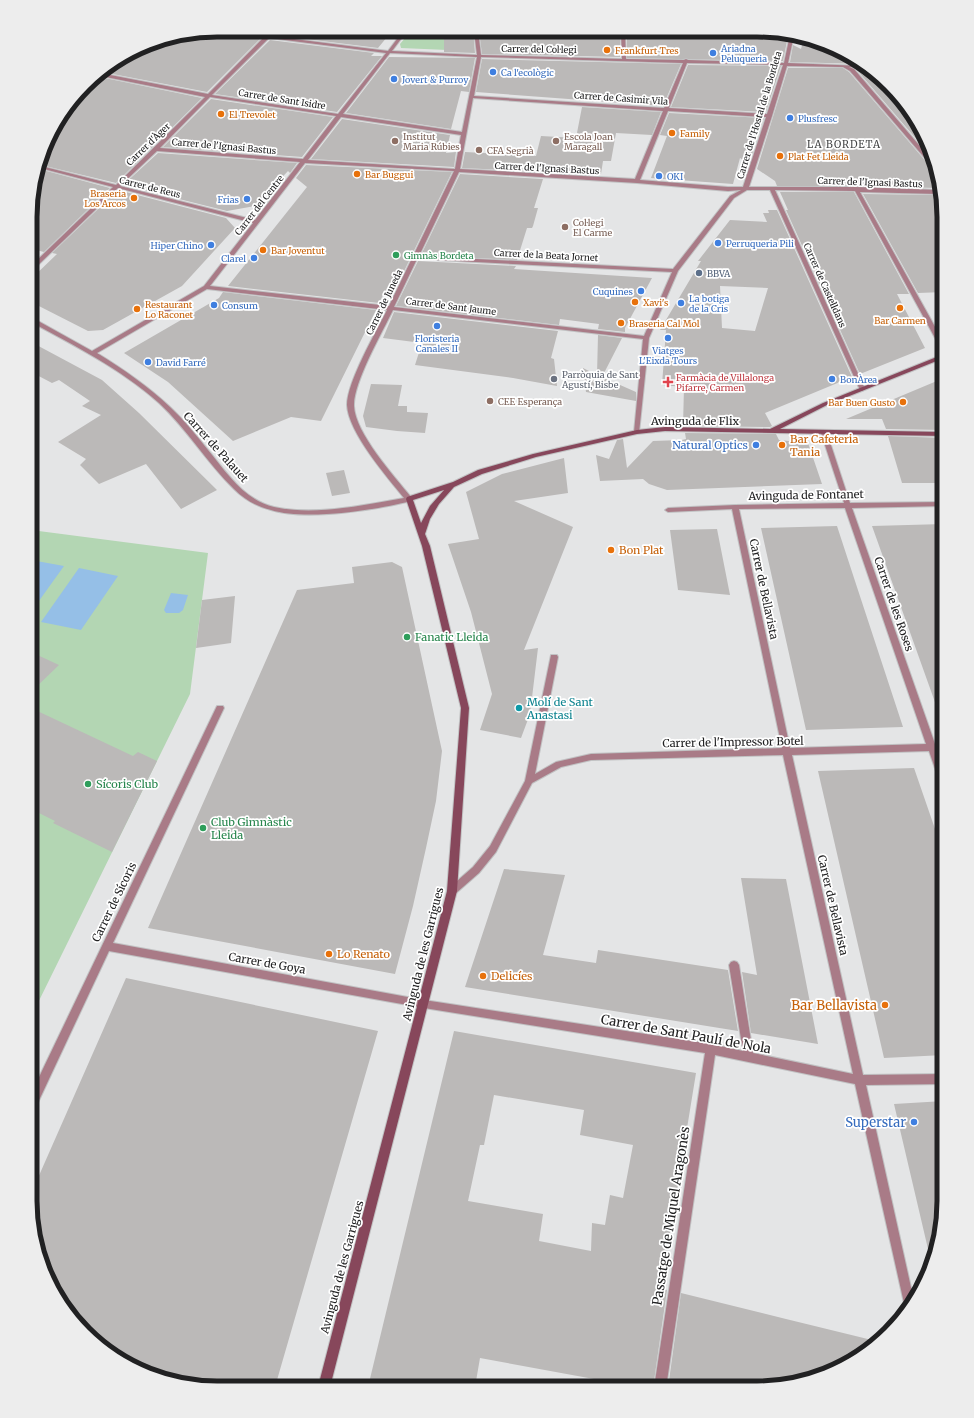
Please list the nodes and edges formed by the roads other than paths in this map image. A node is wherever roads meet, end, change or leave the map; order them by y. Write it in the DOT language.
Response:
graph roads {
  1 [pos="267,37"];
  2 [pos="276,37"];
  3 [pos="400,37"];
  4 [pos="477,37"];
  5 [pos="623,37"];
  6 [pos="791,40"];
  7 [pos="389,52"];
  8 [pos="480,56"];
  9 [pos="624,59"];
  10 [pos="686,60"];
  11 [pos="786,63"];
  12 [pos="843,65"];
  13 [pos="854,65"];
  14 [pos="105,75"];
  15 [pos="874,81"];
  16 [pos="865,85"];
  17 [pos="209,96"];
  18 [pos="472,97"];
  19 [pos="666,109"];
  20 [pos="337,116"];
  21 [pos="770,116"];
  22 [pos="464,134"];
  23 [pos="156,149"];
  24 [pos="926,156"];
  25 [pos="305,161"];
  26 [pos="44,168"];
  27 [pos="458,171"];
  28 [pos="637,181"];
  29 [pos="116,186"];
  30 [pos="772,188"];
  31 [pos="856,189"];
  32 [pos="745,190"];
  33 [pos="935,192"];
  34 [pos="256,222"];
  35 [pos="416,257"];
  36 [pos="37,263"];
  37 [pos="675,271"];
  38 [pos="206,287"];
  39 [pos="392,308"];
  40 [pos="37,322"];
  41 [pos="937,336"];
  42 [pos="646,338"];
  43 [pos="94,352"];
  44 [pos="937,359"];
  45 [pos="862,389"];
  46 [pos="771,431"];
  47 [pos="637,432"];
  48 [pos="824,433"];
  49 [pos="937,434"];
  50 [pos="455,484"];
  51 [pos="410,499"];
  52 [pos="937,504"];
  53 [pos="848,506"];
  54 [pos="735,507"];
  55 [pos="668,510"];
  56 [pos="422,534"];
  57 [pos="554,656"];
  58 [pos="220,708"];
  59 [pos="932,748"];
  60 [pos="937,748"];
  61 [pos="786,752"];
  62 [pos="937,763"];
  63 [pos="529,781"];
  64 [pos="452,891"];
  65 [pos="106,946"];
  66 [pos="734,966"];
  67 [pos="424,1004"];
  68 [pos="711,1049"];
  69 [pos="749,1057"];
  70 [pos="937,1079"];
  71 [pos="860,1080"];
  72 [pos="37,1092"];
  73 [pos="908,1299"];
  74 [pos="326,1381"];
  75 [pos="661,1381"];
  1 -- 17 [label="street, Carrer d'Àger"];
  2 -- 7 [label="street, Carrer del Col·legi"];
  3 -- 7 [label="street, Carrer del Centre"];
  4 -- 8 [label="street, Carrer de Juneda"];
  5 -- 9 [label="street"];
  6 -- 11 [label="street, Carrer de l'Hostal de la Bordeta"];
  7 -- 8 [label="street, Carrer del Col·legi"];
  7 -- 20 [label="street, Carrer del Centre"];
  8 -- 9 [label="street, Carrer del Col·legi"];
  8 -- 18 [label="street, Carrer de Juneda"];
  9 -- 10 [label="street, Carrer del Col·legi"];
  10 -- 11 [label="street, Carrer del Col·legi"];
  10 -- 19 [label="street"];
  11 -- 12 [label="street, Carrer del Col·legi"];
  11 -- 21 [label="street, Carrer de l'Hostal de la Bordeta"];
  12 -- 13 [label="street, Carrer del Col·legi"];
  12 -- 16 [label="street"];
  14 -- 17 [label="street, Carrer de Sant Isidre"];
  15 -- 16 [label="street"];
  16 -- 24 [label="street"];
  17 -- 20 [label="street, Carrer de Sant Isidre"];
  17 -- 23 [label="street, Carrer d'Àger"];
  18 -- 19 [label="street, Carrer de Casimir Vila"];
  18 -- 22 [label="street, Carrer de Juneda"];
  19 -- 21 [label="street, Carrer de Casimir Vila"];
  19 -- 28 [label="street"];
  20 -- 22 [label="street, Carrer de Sant Isidre"];
  20 -- 25 [label="street, Carrer del Centre"];
  21 -- 32 [label="street, Carrer de l'Hostal de la Bordeta"];
  22 -- 27 [label="street, Carrer de Juneda"];
  23 -- 25 [label="street, Carrer de l'Ignasi Bastus"];
  23 -- 29 [label="street, Carrer d'Àger"];
  25 -- 27 [label="street, Carrer de l'Ignasi Bastus"];
  25 -- 34 [label="street, Carrer del Centre"];
  26 -- 29 [label="street, Carrer de Reus"];
  27 -- 28 [label="street, Carrer de l'Ignasi Bastus"];
  27 -- 35 [label="street, Carrer de Juneda"];
  28 -- 32 [label="street, Carrer de l'Ignasi Bastus"];
  29 -- 34 [label="street, Carrer de Reus"];
  29 -- 36 [label="street, Carrer d'Àger"];
  30 -- 31 [label="street, Carrer de l'Ignasi Bastus"];
  30 -- 32 [label="street, Carrer de l'Ignasi Bastus"];
  30 -- 45 [label="street, Carrer de Castelldans"];
  31 -- 33 [label="street, Carrer de l'Ignasi Bastus"];
  31 -- 41 [label="street"];
  32 -- 37 [label="street, Carrer de l'Hostal de la Bordeta"];
  34 -- 38 [label="street, Carrer del Centre"];
  35 -- 37 [label="street, Carrer de la Beata Jornet"];
  35 -- 39 [label="street, Carrer de Juneda"];
  37 -- 42 [label="street, Carrer de l'Hostal de la Bordeta"];
  38 -- 39 [label="street, Carrer de Sant Jaume"];
  38 -- 43 [label="street, Carrer del Centre"];
  39 -- 42 [label="street, Carrer de Sant Jaume"];
  39 -- 51 [label="street, Carrer de Juneda"];
  40 -- 43 [label="street, Carrer de Palauet"];
  42 -- 47 [label="street, Carrer de l'Hostal de la Bordeta"];
  43 -- 51 [label="street, Carrer de Palauet"];
  44 -- 45 [label="main road"];
  45 -- 46 [label="main road"];
  46 -- 47 [label="main road, Avinguda de Flix"];
  46 -- 48 [label="main road, Avinguda de Flix"];
  47 -- 50 [label="main road, Avinguda de Flix"];
  48 -- 49 [label="main road, Avinguda de Flix"];
  48 -- 53 [label="street, Carrer de les Roses"];
  50 -- 51 [label="main road"];
  50 -- 56 [label="main road"];
  51 -- 56 [label="main road, Avinguda de les Garrigues"];
  52 -- 53 [label="street, Avinguda de Fontanet"];
  53 -- 54 [label="street, Avinguda de Fontanet"];
  53 -- 59 [label="street, Carrer de les Roses"];
  54 -- 55 [label="street, Avinguda de Fontanet"];
  54 -- 61 [label="street, Carrer de Bellavista"];
  56 -- 64 [label="main road, Avinguda de les Garrigues"];
  57 -- 63 [label="street"];
  58 -- 65 [label="street, Carrer de Sícoris"];
  59 -- 60 [label="street, Carrer de l'Impressor Botel"];
  59 -- 61 [label="street, Carrer de l'Impressor Botel"];
  59 -- 62 [label="street, Carrer de les Roses"];
  61 -- 63 [label="street, Carrer de l'Impressor Botel"];
  61 -- 71 [label="street, Carrer de Bellavista"];
  63 -- 64 [label="street"];
  64 -- 67 [label="main road, Avinguda de les Garrigues"];
  65 -- 67 [label="street, Carrer de Goya"];
  65 -- 72 [label="street, Carrer de Sícoris"];
  66 -- 69 [label="street"];
  67 -- 68 [label="street, Carrer de Sant Paulí de Nola"];
  67 -- 74 [label="main road, Avinguda de les Garrigues"];
  68 -- 69 [label="street, Carrer de Sant Paulí de Nola"];
  68 -- 75 [label="street, Passatge de Miquel Aragonès"];
  69 -- 71 [label="street, Carrer de Sant Paulí de Nola"];
  70 -- 71 [label="street, Carrer de Sant Paulí de Nola"];
  71 -- 73 [label="street, Carrer de Bellavista"];
}
